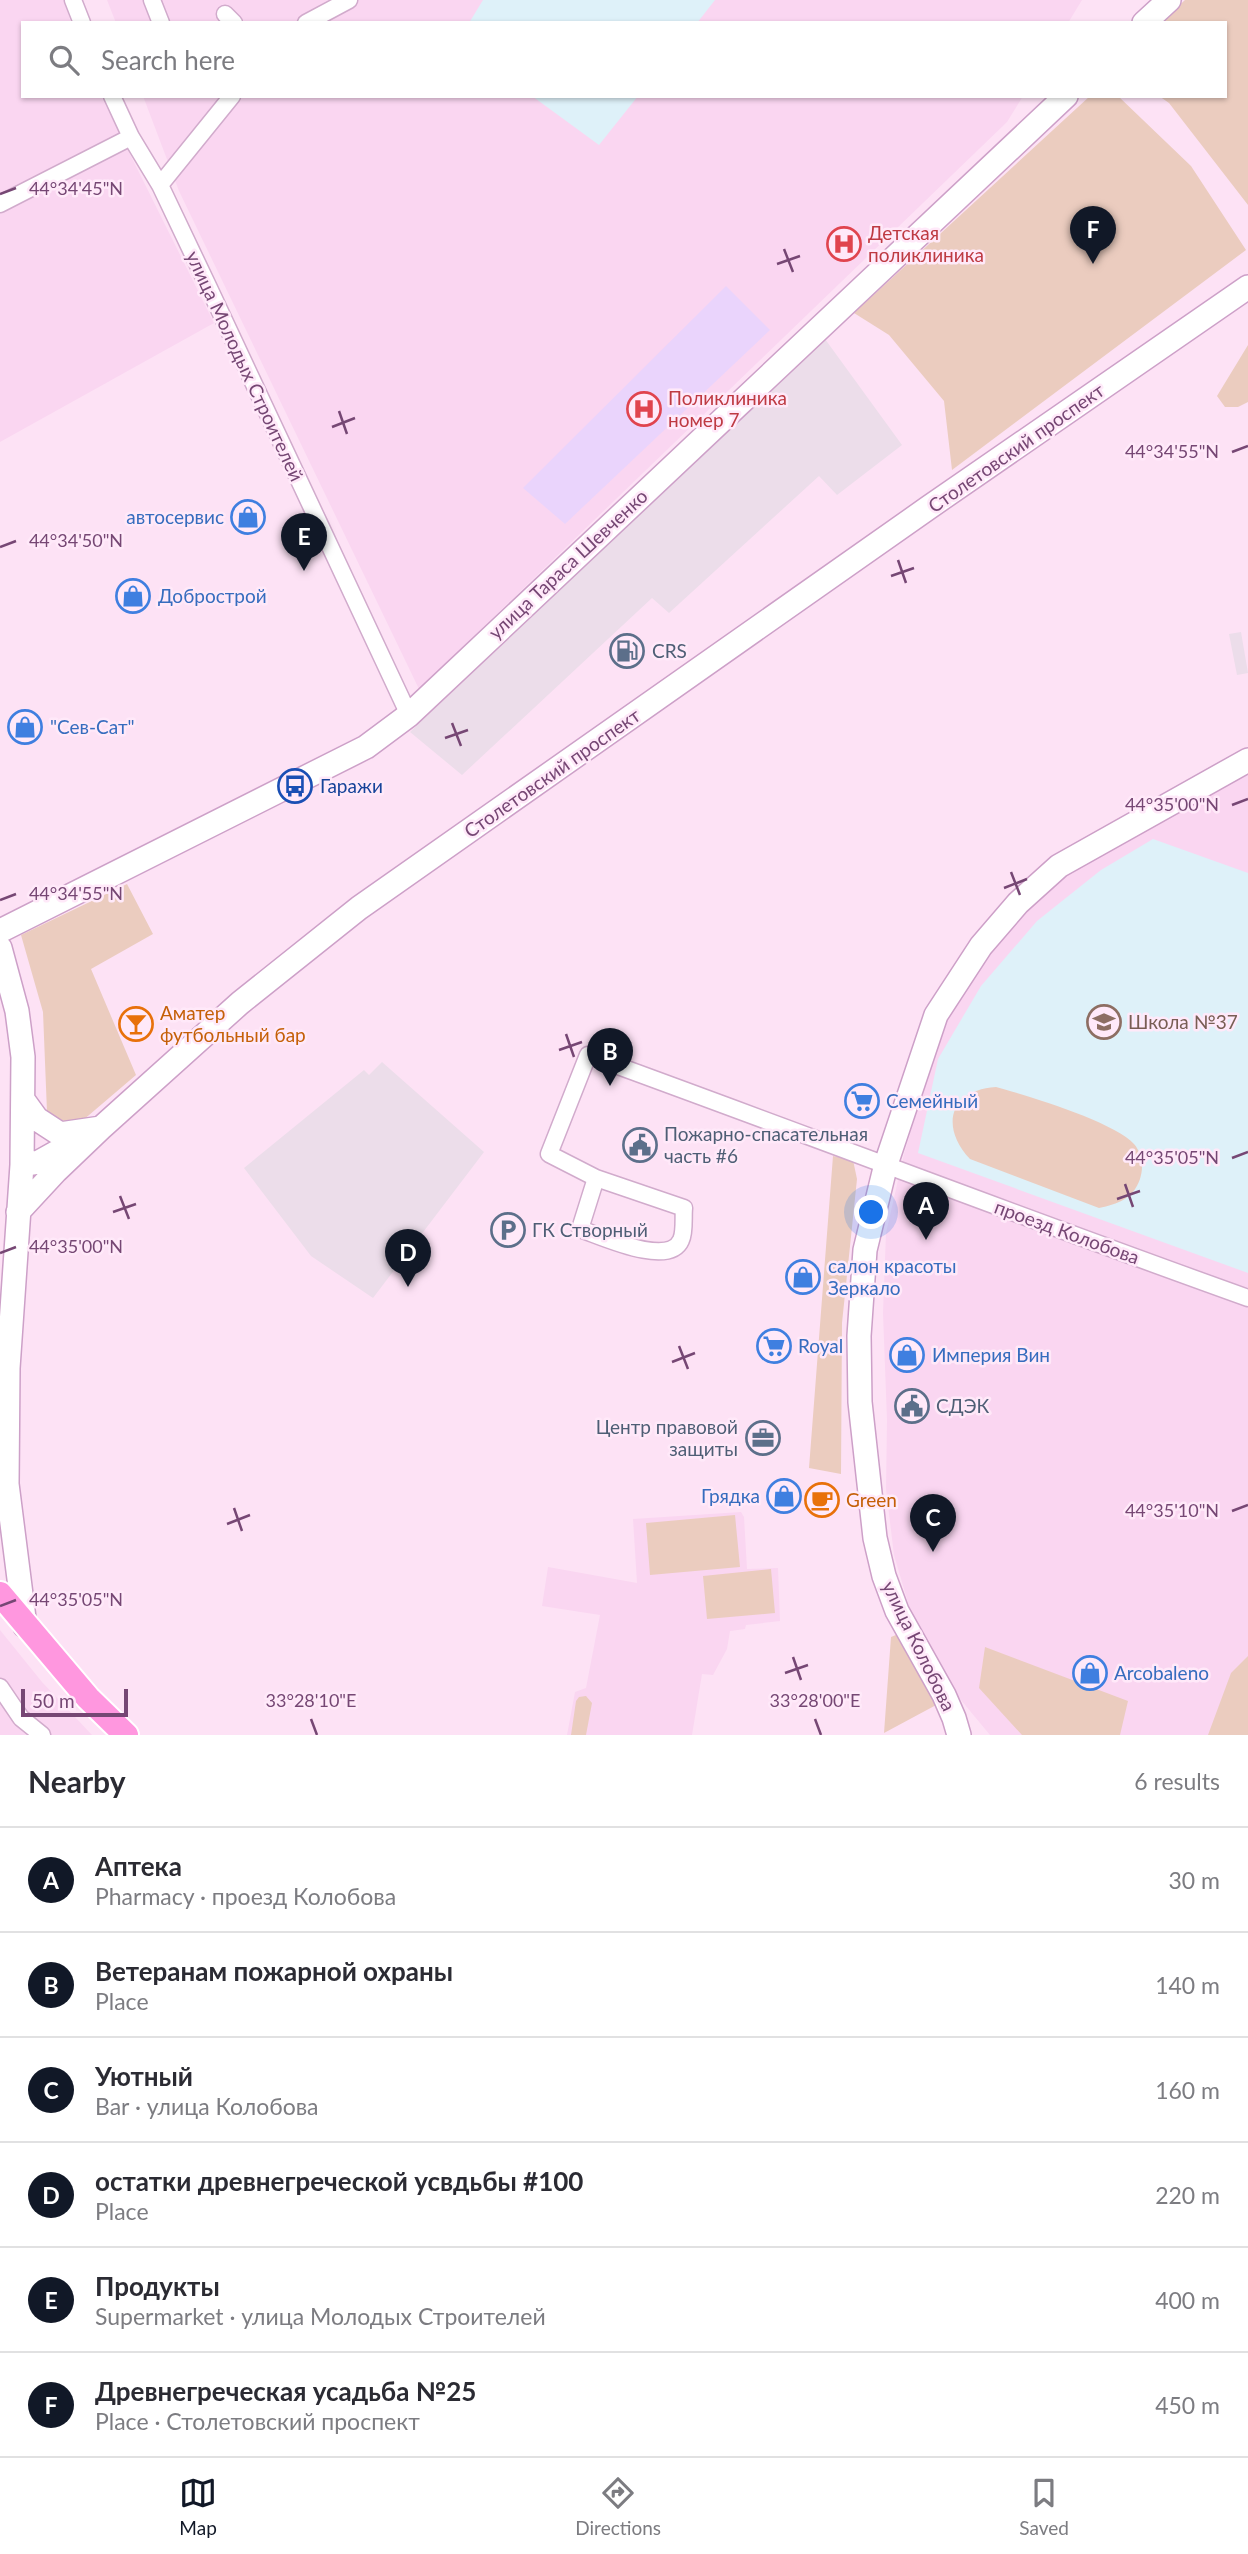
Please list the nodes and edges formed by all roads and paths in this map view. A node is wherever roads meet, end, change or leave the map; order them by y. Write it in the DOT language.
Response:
graph roads {
  1 [pos="73,0"];
  2 [pos="152,0"];
  3 [pos="349,0"];
  4 [pos="1168,0"];
  5 [pos="81,21"];
  6 [pos="159,21"];
  7 [pos="310,21"];
  8 [pos="1146,21"];
  9 [pos="113,98"];
  10 [pos="231,98"];
  11 [pos="1064,98"];
  12 [pos="131,137"];
  13 [pos="160,185"];
  14 [pos="0,204"];
  15 [pos="1248,287"];
  16 [pos="409,715"];
  17 [pos="1248,760"];
  18 [pos="0,931"];
  19 [pos="0,948"];
  20 [pos="24,1101"];
  21 [pos="101,1128"];
  22 [pos="886,1164"];
  23 [pos="22,1165"];
  24 [pos="596,1178"];
  25 [pos="18,1212"];
  26 [pos="1248,1298"];
  27 [pos="8,1368"];
  28 [pos="0,1397"];
  29 [pos="4,1489"];
  30 [pos="0,1594"];
  31 [pos="25,1626"];
  32 [pos="0,1687"];
  33 [pos="41,1735"];
  34 [pos="127,1735"];
  35 [pos="959,1735"];
  1 -- 5 [label="street"];
  2 -- 6 [label="street"];
  3 -- 7 [label="street"];
  4 -- 8 [label="street"];
  9 -- 12 [label="street, улица Молодых Строителей"];
  10 -- 13 [label="street"];
  11 -- 16 [label="street, улица Тараса Шевченко"];
  12 -- 13 [label="street, улица Молодых Строителей"];
  12 -- 14 [label="street"];
  13 -- 16 [label="street, улица Молодых Строителей"];
  15 -- 21 [label="street, Столетовский проспект"];
  16 -- 18 [label="street, улица Тараса Шевченко"];
  17 -- 22 [label="street, улица Колобова"];
  19 -- 20 [label="street"];
  20 -- 21 [label="street"];
  20 -- 23 [label="street"];
  21 -- 23 [label="street"];
  21 -- 25 [label="street, Столетовский проспект"];
  22 -- 24 [label="street, проезд Колобова"];
  22 -- 26 [label="street, проезд Колобова"];
  22 -- 35 [label="street, улица Колобова"];
  23 -- 25 [label="street"];
  24 -- 24 [label="street"];
  25 -- 27 [label="street"];
  27 -- 28 [label="street"];
  27 -- 29 [label="street"];
  29 -- 31 [label="street"];
  30 -- 31 [label="main road"];
  31 -- 34 [label="main road"];
  32 -- 33 [label="street"];
}
